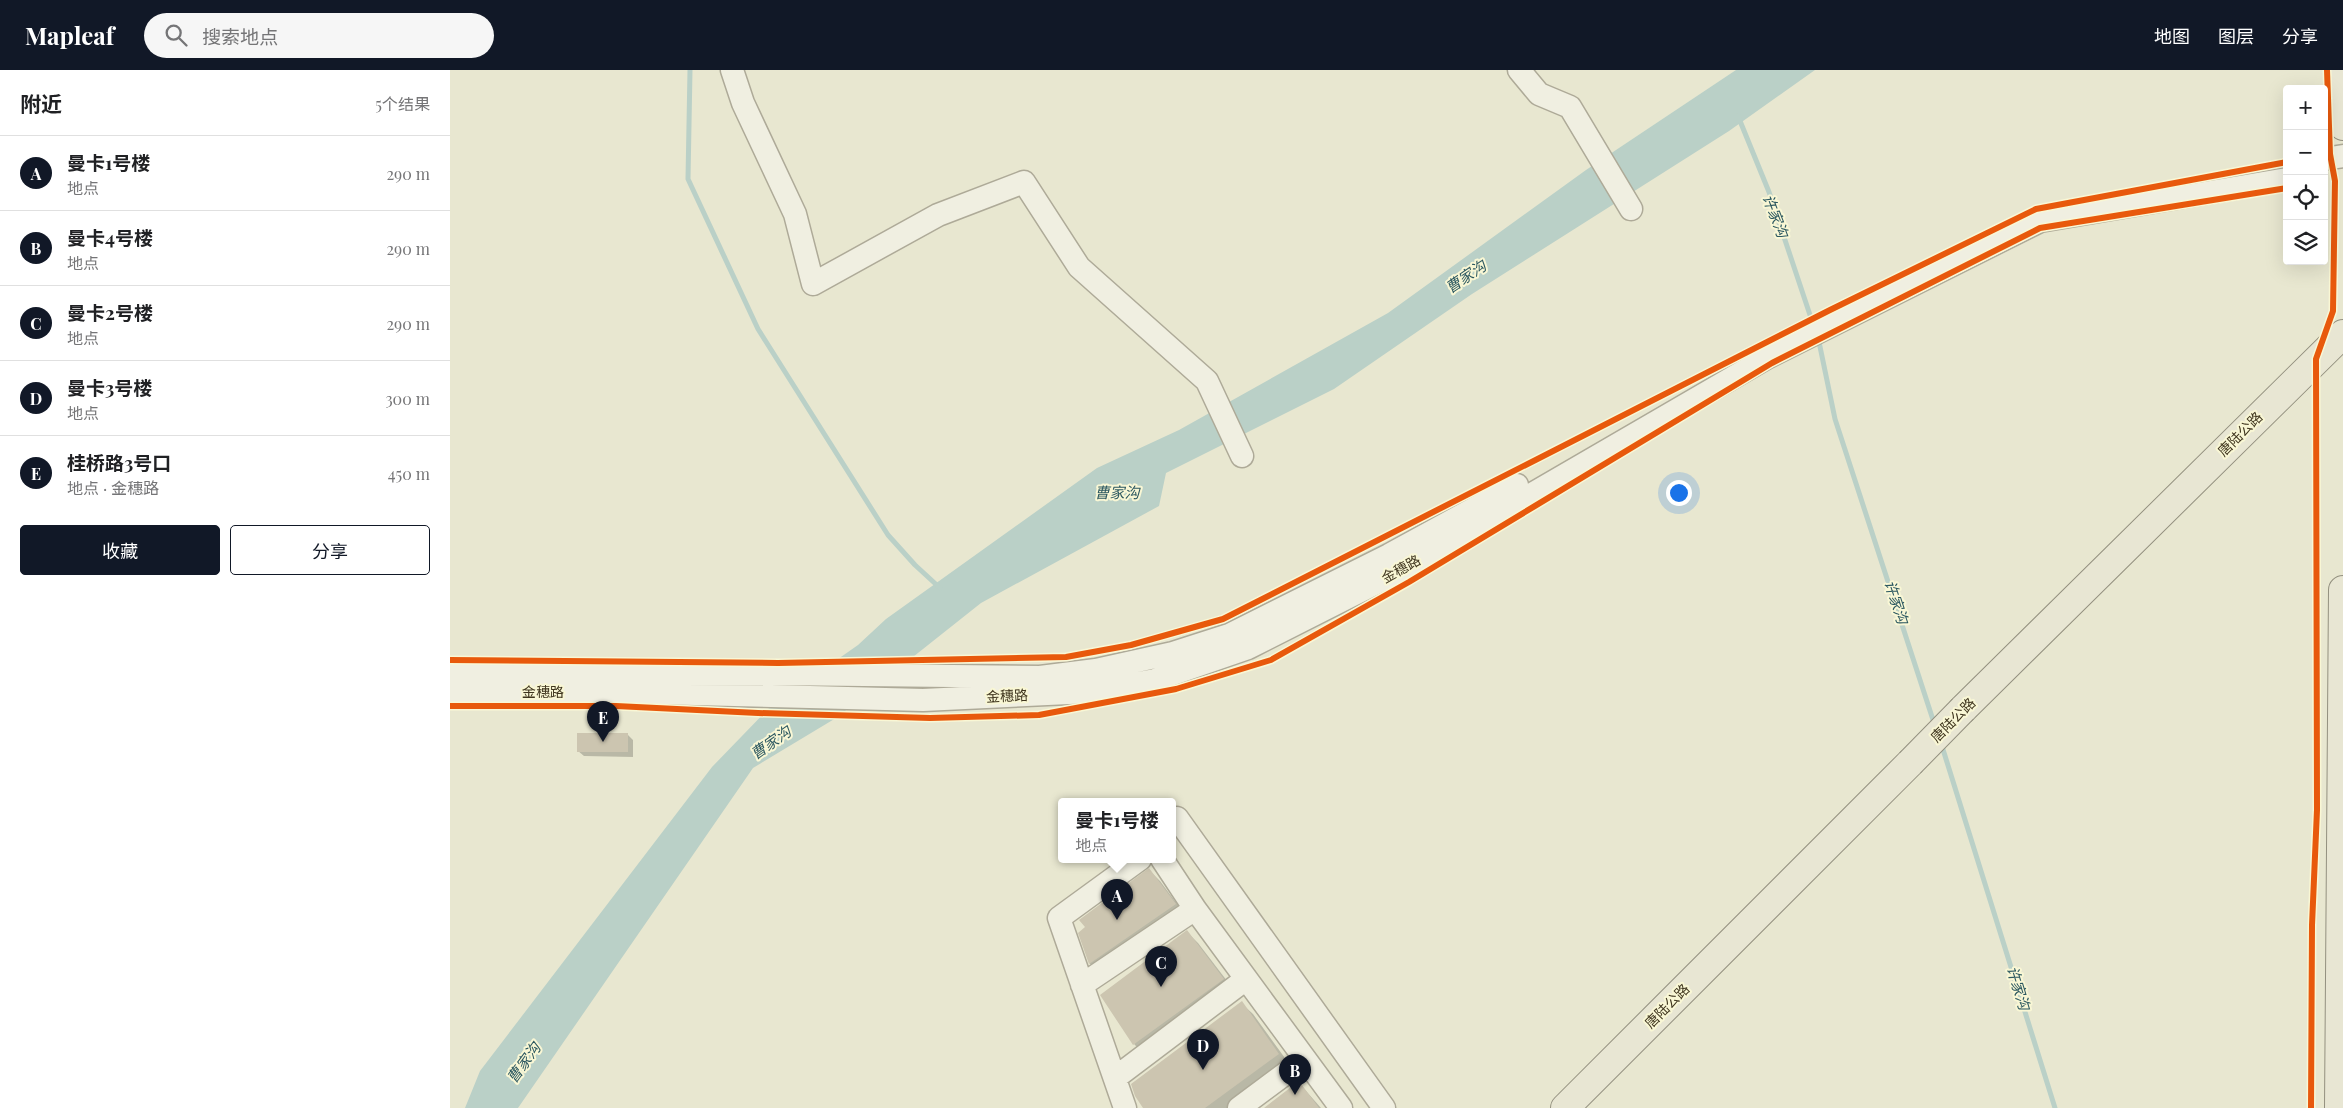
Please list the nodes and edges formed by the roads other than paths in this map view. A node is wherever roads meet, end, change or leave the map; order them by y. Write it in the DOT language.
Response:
graph roads {
  1 [pos="732,70"];
  2 [pos="1519,70"];
  3 [pos="2339,70"];
  4 [pos="2343,126"];
  5 [pos="2343,156"];
  6 [pos="2328,158"];
  7 [pos="2283,167"];
  8 [pos="2343,170"];
  9 [pos="2328,172"];
  10 [pos="2283,180"];
  11 [pos="1631,209"];
  12 [pos="1834,320"];
  13 [pos="2343,334"];
  14 [pos="1767,353"];
  15 [pos="1242,456"];
  16 [pos="2343,590"];
  17 [pos="450,675"];
  18 [pos="707,685"];
  19 [pos="450,692"];
  20 [pos="1177,818"];
  21 [pos="1135,863"];
  22 [pos="1165,863"];
  23 [pos="1195,910"];
  24 [pos="1246,979"];
  25 [pos="1082,985"];
  26 [pos="1305,1059"];
  27 [pos="1115,1078"];
  28 [pos="1125,1108"];
  29 [pos="1239,1108"];
  30 [pos="1340,1108"];
  31 [pos="1384,1108"];
  32 [pos="1565,1108"];
  33 [pos="2339,1108"];
  1 -- 15 [label="street"];
  2 -- 11 [label="street"];
  3 -- 4 [label="main road"];
  5 -- 6 [label="street"];
  7 -- 12 [label="street, 金穗路"];
  8 -- 9 [label="street"];
  10 -- 12 [label="street, 金穗路"];
  12 -- 14 [label="street, 金穗路"];
  13 -- 32 [label="main road, 唐陆公路, bridge"];
  14 -- 18 [label="street, 金穗路"];
  14 -- 18 [label="street, 金穗路"];
  16 -- 33 [label="main road"];
  17 -- 18 [label="street, 金穗路"];
  18 -- 19 [label="street, 金穗路"];
  20 -- 31 [label="street"];
  21 -- 25 [label="street"];
  22 -- 23 [label="street"];
  23 -- 24 [label="street"];
  23 -- 25 [label="street"];
  24 -- 26 [label="street"];
  24 -- 27 [label="street"];
  25 -- 27 [label="street"];
  26 -- 29 [label="street"];
  26 -- 30 [label="street"];
  27 -- 28 [label="street"];
}
